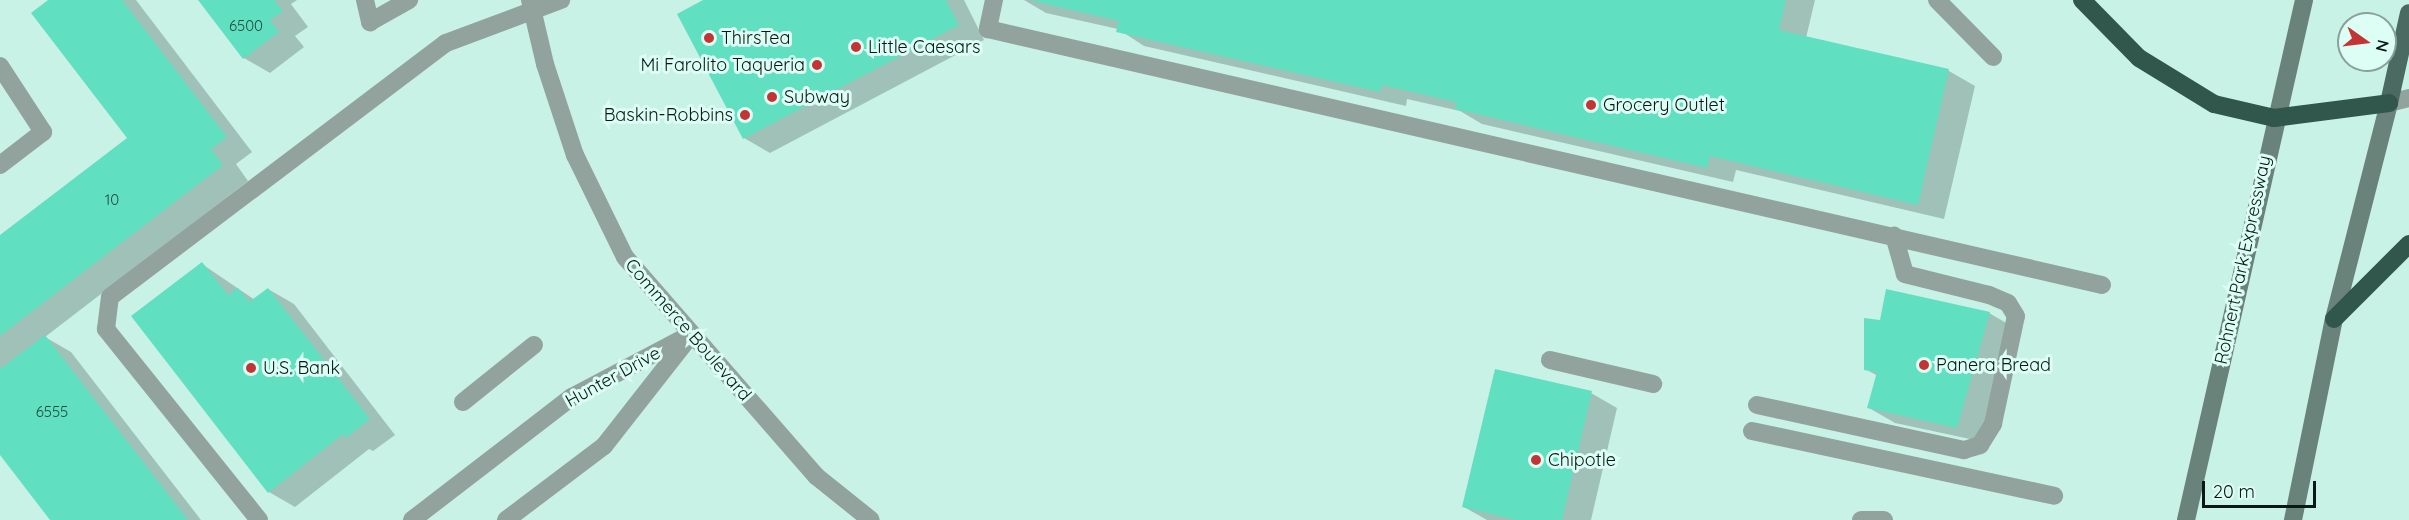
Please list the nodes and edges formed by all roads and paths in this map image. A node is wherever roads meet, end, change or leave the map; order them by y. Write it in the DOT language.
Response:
graph roads {
  1 [pos="365,0"];
  2 [pos="409,0"];
  3 [pos="561,0"];
  4 [pos="994,0"];
  5 [pos="1937,0"];
  6 [pos="2082,0"];
  7 [pos="2304,0"];
  8 [pos="531,6"];
  9 [pos="2409,14"];
  10 [pos="1993,57"];
  11 [pos="0,66"];
  12 [pos="2409,98"];
  13 [pos="2389,103"];
  14 [pos="2274,118"];
  15 [pos="0,165"];
  16 [pos="1894,236"];
  17 [pos="2409,244"];
  18 [pos="2102,285"];
  19 [pos="2334,319"];
  20 [pos="692,334"];
  21 [pos="534,345"];
  22 [pos="1550,360"];
  23 [pos="1653,384"];
  24 [pos="463,402"];
  25 [pos="1757,405"];
  26 [pos="1752,431"];
  27 [pos="2054,496"];
  28 [pos="260,520"];
  29 [pos="412,520"];
  30 [pos="506,520"];
  31 [pos="871,520"];
  32 [pos="1861,520"];
  33 [pos="1884,520"];
  34 [pos="2186,520"];
  35 [pos="2293,520"];
  1 -- 2 [label="street"];
  3 -- 8 [label="street"];
  4 -- 16 [label="street"];
  5 -- 10 [label="street"];
  6 -- 14 [label="highway"];
  7 -- 14 [label="main road, Rohnert Park Expressway"];
  8 -- 20 [label="street, Commerce Boulevard"];
  8 -- 28 [label="street"];
  9 -- 13 [label="main road"];
  11 -- 15 [label="street"];
  12 -- 13 [label="street"];
  13 -- 14 [label="highway"];
  13 -- 19 [label="main road"];
  14 -- 34 [label="main road, Rohnert Park Expressway"];
  16 -- 18 [label="street"];
  16 -- 25 [label="street"];
  17 -- 19 [label="highway"];
  19 -- 35 [label="main road"];
  20 -- 29 [label="street, Hunter Drive"];
  20 -- 30 [label="street, Hunter Drive"];
  20 -- 31 [label="street, Commerce Boulevard"];
  21 -- 24 [label="street"];
  22 -- 23 [label="street"];
  26 -- 27 [label="street"];
  32 -- 33 [label="street"];
}
